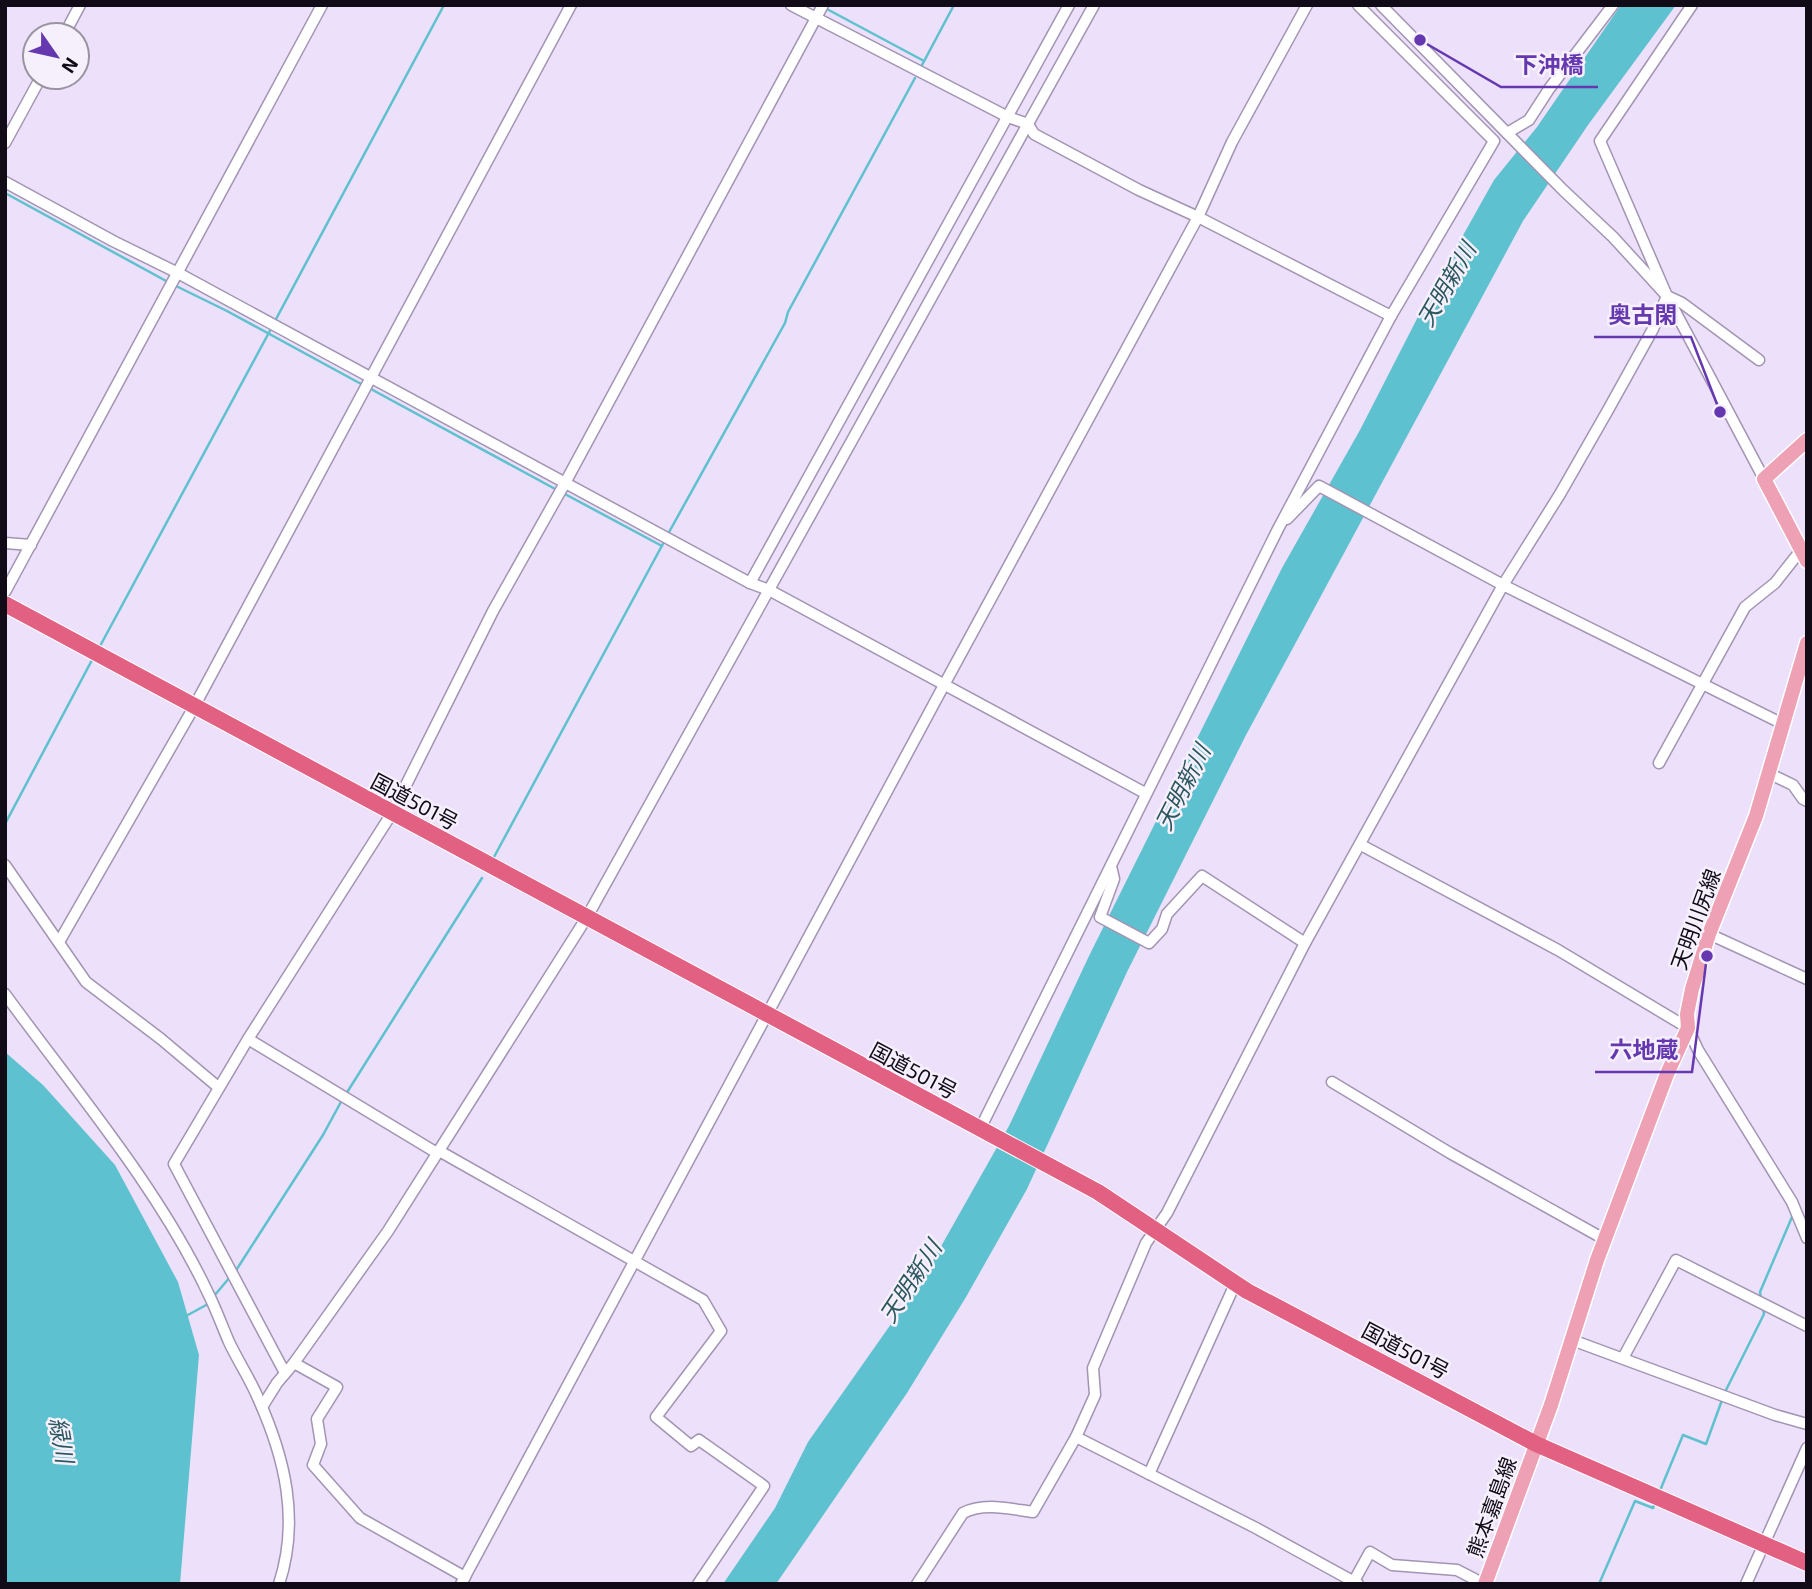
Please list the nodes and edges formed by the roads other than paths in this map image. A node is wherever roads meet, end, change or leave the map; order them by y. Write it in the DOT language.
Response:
graph roads {
  1 [pos="80,5"];
  2 [pos="321,5"];
  3 [pos="571,5"];
  4 [pos="791,5"];
  5 [pos="824,5"];
  6 [pos="1069,5"];
  7 [pos="1094,5"];
  8 [pos="1307,5"];
  9 [pos="1358,5"];
  10 [pos="1381,5"];
  11 [pos="1613,5"];
  12 [pos="1692,5"];
  13 [pos="816,19"];
  14 [pos="71,21"];
  15 [pos="33,91"];
  16 [pos="1008,117"];
  17 [pos="1028,124"];
  18 [pos="1510,136"];
  19 [pos="5,143"];
  20 [pos="5,182"];
  21 [pos="1198,217"];
  22 [pos="177,274"];
  23 [pos="1667,296"];
  24 [pos="1391,316"];
  25 [pos="1759,360"];
  26 [pos="370,377"];
  27 [pos="1807,440"];
  28 [pos="1764,480"];
  29 [pos="565,483"];
  30 [pos="1278,529"];
  31 [pos="5,543"];
  32 [pos="31,545"];
  33 [pos="1804,556"];
  34 [pos="750,583"];
  35 [pos="1503,585"];
  36 [pos="769,590"];
  37 [pos="5,592"];
  38 [pos="5,604"];
  39 [pos="1807,643"];
  40 [pos="944,685"];
  41 [pos="1702,685"];
  42 [pos="194,707"];
  43 [pos="1783,724"];
  44 [pos="1659,762"];
  45 [pos="1768,773"];
  46 [pos="1145,793"];
  47 [pos="1807,801"];
  48 [pos="393,813"];
  49 [pos="1361,845"];
  50 [pos="5,865"];
  51 [pos="1111,866"];
  52 [pos="587,917"];
  53 [pos="1709,934"];
  54 [pos="59,942"];
  55 [pos="1305,943"];
  56 [pos="1807,979"];
  57 [pos="5,994"];
  58 [pos="767,1014"];
  59 [pos="1688,1028"];
  60 [pos="248,1039"];
  61 [pos="1332,1082"];
  62 [pos="218,1087"];
  63 [pos="983,1131"];
  64 [pos="437,1153"];
  65 [pos="1155,1230"];
  66 [pos="1807,1238"];
  67 [pos="1605,1239"];
  68 [pos="635,1262"];
  69 [pos="1235,1284"];
  70 [pos="1807,1326"];
  71 [pos="1572,1340"];
  72 [pos="1623,1358"];
  73 [pos="294,1363"];
  74 [pos="285,1373"];
  75 [pos="262,1407"];
  76 [pos="1807,1424"];
  77 [pos="1076,1437"];
  78 [pos="1536,1444"];
  79 [pos="1807,1448"];
  80 [pos="1149,1474"];
  81 [pos="1765,1545"];
  82 [pos="1807,1563"];
  83 [pos="463,1581"];
  84 [pos="1356,1583"];
  85 [pos="279,1584"];
  86 [pos="698,1584"];
  87 [pos="917,1584"];
  88 [pos="1485,1584"];
  89 [pos="1746,1584"];
  1 -- 14 [label="street"];
  2 -- 22 [label="street"];
  3 -- 26 [label="street"];
  4 -- 13 [label="street"];
  5 -- 13 [label="street"];
  6 -- 16 [label="street"];
  7 -- 17 [label="street"];
  8 -- 21 [label="street"];
  9 -- 24 [label="street"];
  10 -- 18 [label="street"];
  11 -- 18 [label="street"];
  12 -- 23 [label="street"];
  13 -- 16 [label="street"];
  13 -- 29 [label="street"];
  15 -- 19 [label="street"];
  16 -- 17 [label="street"];
  16 -- 34 [label="street"];
  17 -- 21 [label="street"];
  17 -- 36 [label="street"];
  18 -- 23 [label="street"];
  20 -- 22 [label="street"];
  21 -- 24 [label="street"];
  21 -- 40 [label="street"];
  22 -- 26 [label="street"];
  22 -- 32 [label="street"];
  23 -- 25 [label="street"];
  23 -- 28 [label="street"];
  23 -- 35 [label="street"];
  24 -- 30 [label="street"];
  26 -- 29 [label="street"];
  26 -- 42 [label="street"];
  27 -- 28 [label="main road"];
  28 -- 33 [label="main road"];
  29 -- 34 [label="street"];
  29 -- 48 [label="street"];
  30 -- 35 [label="street"];
  30 -- 46 [label="street"];
  31 -- 32 [label="street"];
  32 -- 37 [label="street"];
  33 -- 41 [label="street"];
  34 -- 36 [label="street"];
  35 -- 41 [label="street"];
  35 -- 49 [label="street"];
  36 -- 40 [label="street"];
  36 -- 52 [label="street"];
  38 -- 42 [label="highway, 国道501号"];
  39 -- 43 [label="main road, 天明川尻線"];
  40 -- 46 [label="street"];
  40 -- 58 [label="street"];
  41 -- 43 [label="street"];
  41 -- 44 [label="street"];
  42 -- 48 [label="highway, 国道501号"];
  42 -- 54 [label="street"];
  43 -- 45 [label="main road, 天明川尻線"];
  45 -- 47 [label="street"];
  45 -- 53 [label="main road, 天明川尻線"];
  46 -- 51 [label="street"];
  48 -- 52 [label="highway, 国道501号"];
  48 -- 60 [label="street"];
  49 -- 55 [label="street"];
  49 -- 59 [label="street"];
  50 -- 54 [label="street"];
  51 -- 55 [label="street"];
  51 -- 63 [label="street"];
  52 -- 58 [label="highway, 国道501号"];
  52 -- 64 [label="street"];
  53 -- 56 [label="street"];
  53 -- 59 [label="main road, 天明川尻線"];
  54 -- 62 [label="street"];
  55 -- 65 [label="street"];
  57 -- 75 [label="street"];
  58 -- 63 [label="highway, 国道501号"];
  58 -- 68 [label="street"];
  59 -- 66 [label="street"];
  59 -- 67 [label="main road, 天明川尻線"];
  60 -- 62 [label="street"];
  60 -- 64 [label="street"];
  61 -- 67 [label="street"];
  62 -- 74 [label="street"];
  63 -- 65 [label="highway, 国道501号"];
  64 -- 68 [label="street"];
  64 -- 73 [label="street"];
  65 -- 69 [label="highway, 国道501号"];
  65 -- 77 [label="street"];
  67 -- 71 [label="main road, 天明川尻線"];
  68 -- 83 [label="street"];
  68 -- 86 [label="street"];
  69 -- 78 [label="highway, 国道501号"];
  69 -- 80 [label="street"];
  70 -- 72 [label="street"];
  71 -- 72 [label="street"];
  71 -- 78 [label="main road, 天明川尻線"];
  72 -- 76 [label="street"];
  73 -- 74 [label="street"];
  73 -- 83 [label="street"];
  74 -- 75 [label="street"];
  75 -- 85 [label="street"];
  77 -- 80 [label="street"];
  77 -- 87 [label="street"];
  78 -- 81 [label="highway, 国道501号"];
  78 -- 88 [label="main road, 熊本嘉島線"];
  79 -- 81 [label="street"];
  80 -- 84 [label="street"];
  81 -- 82 [label="highway, 国道501号"];
  81 -- 89 [label="street"];
  84 -- 88 [label="street"];
}
